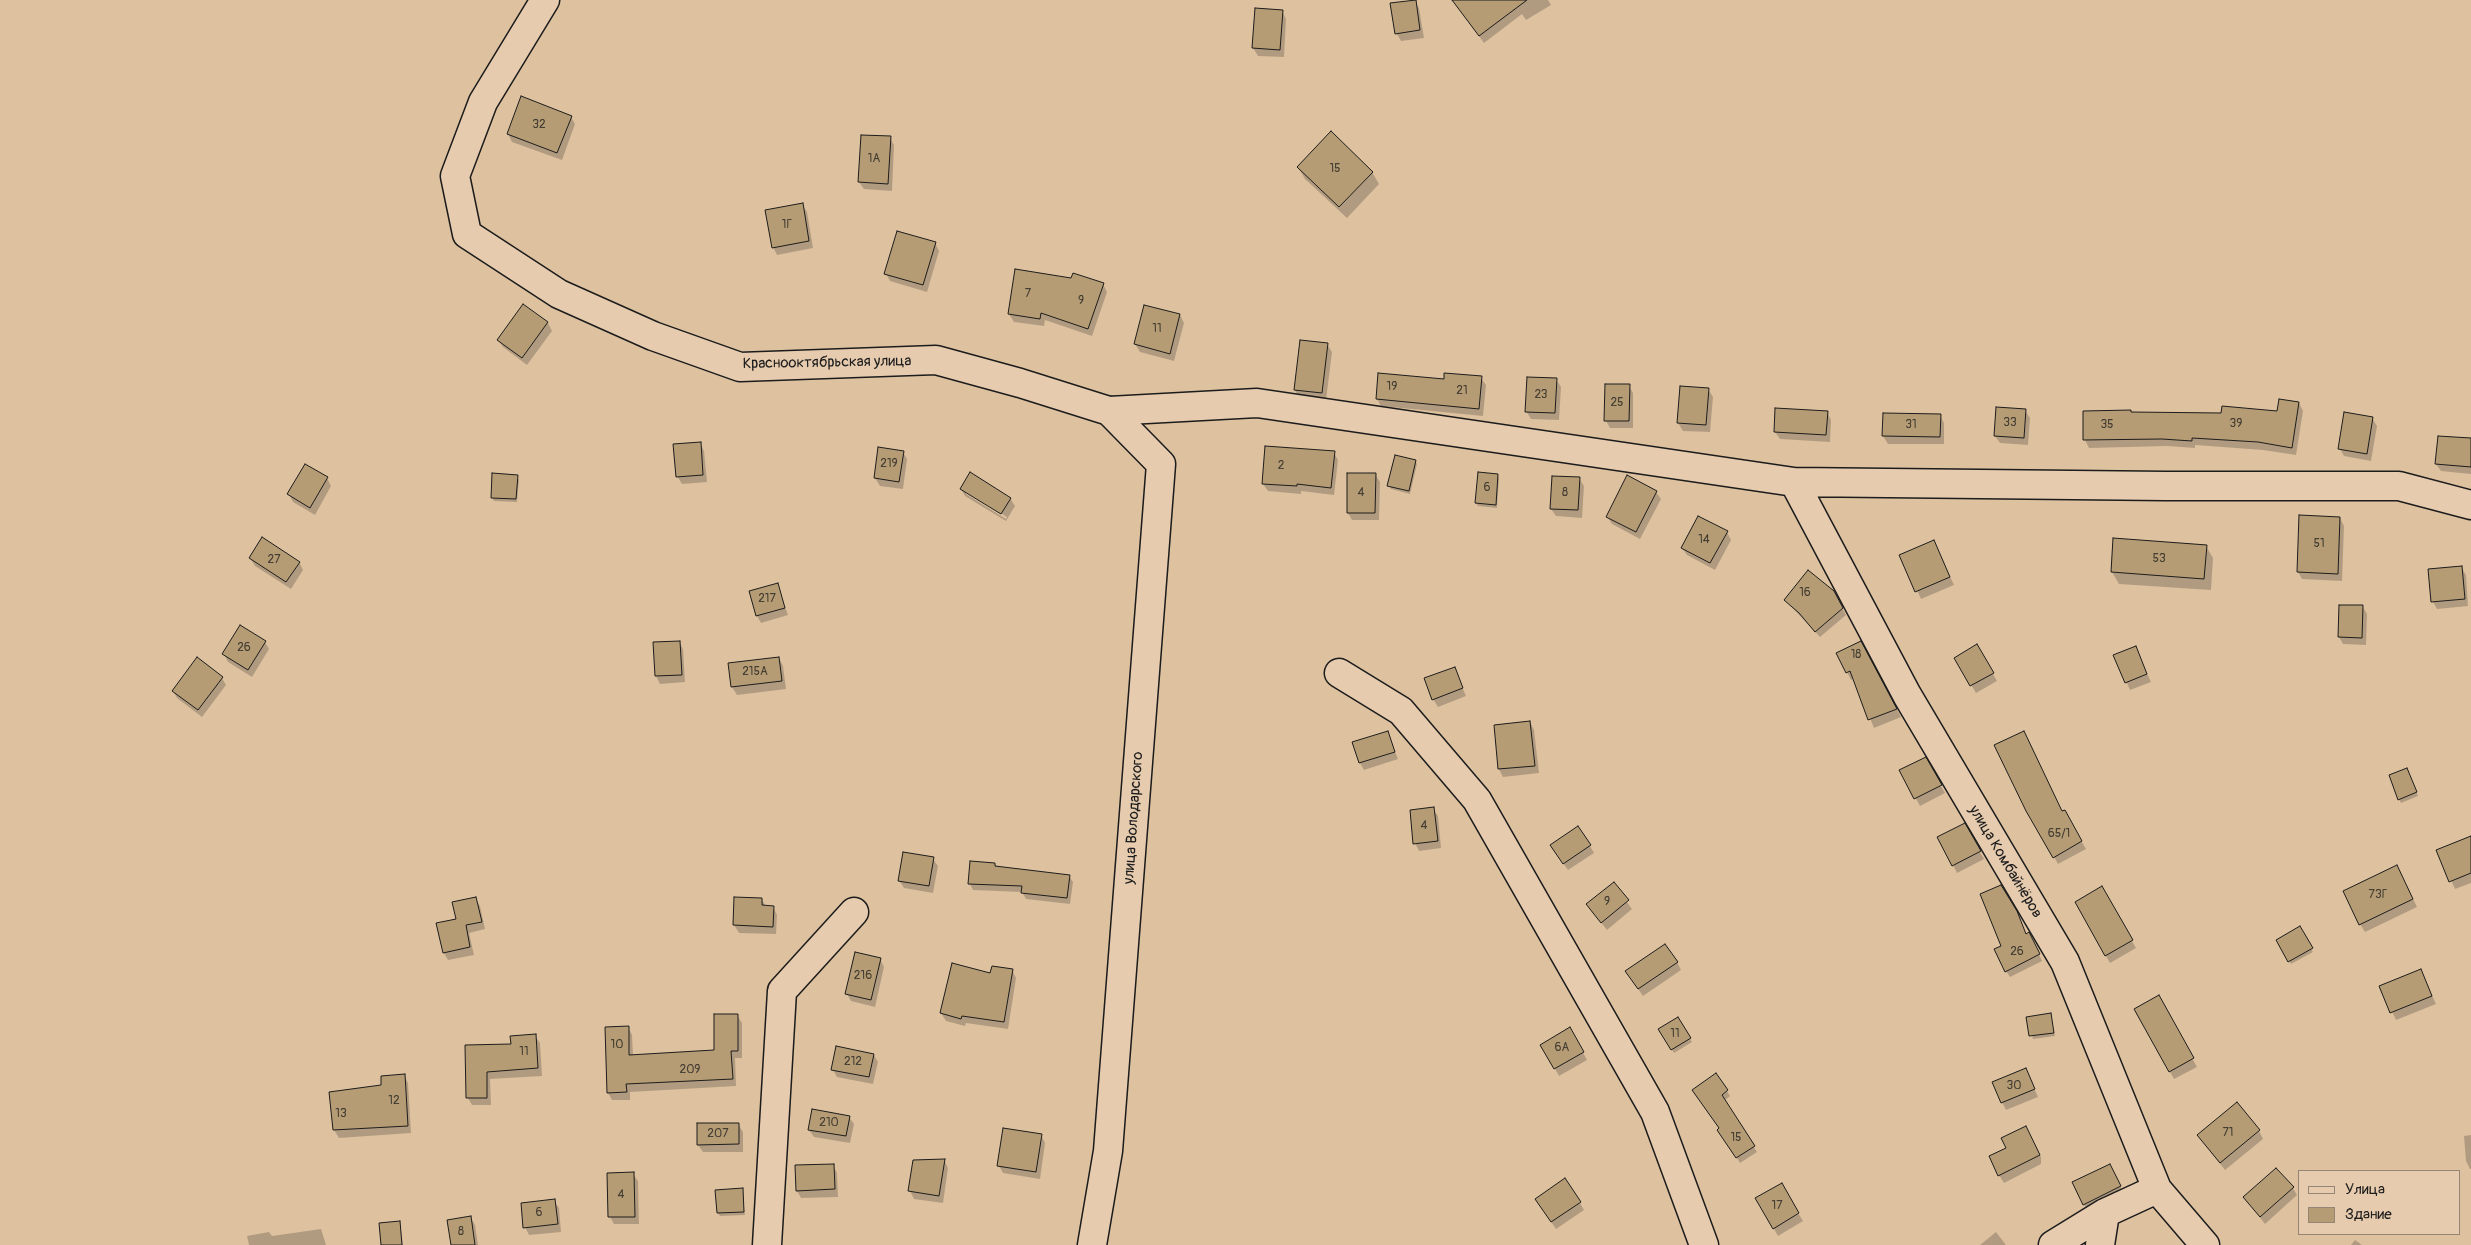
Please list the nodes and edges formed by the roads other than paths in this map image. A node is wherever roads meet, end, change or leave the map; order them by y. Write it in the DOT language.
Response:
graph roads {
  1 [pos="545,0"];
  2 [pos="1109,411"];
  3 [pos="1794,482"];
  4 [pos="2471,505"];
  5 [pos="1339,673"];
  6 [pos="854,912"];
  7 [pos="2157,1189"];
  8 [pos="2105,1213"];
  9 [pos="767,1245"];
  10 [pos="1092,1245"];
  11 [pos="1704,1245"];
  12 [pos="2053,1245"];
  13 [pos="2100,1245"];
  14 [pos="2206,1245"];
  1 -- 2 [label="street, Краснооктябрьская улица"];
  2 -- 3 [label="street"];
  2 -- 10 [label="street, улица Володарского"];
  3 -- 4 [label="street"];
  3 -- 7 [label="street, улица Комбайнёров"];
  5 -- 11 [label="street"];
  6 -- 9 [label="street"];
  7 -- 8 [label="street"];
  7 -- 14 [label="street, улица Комбайнёров"];
  8 -- 12 [label="street"];
  8 -- 13 [label="street"];
}
